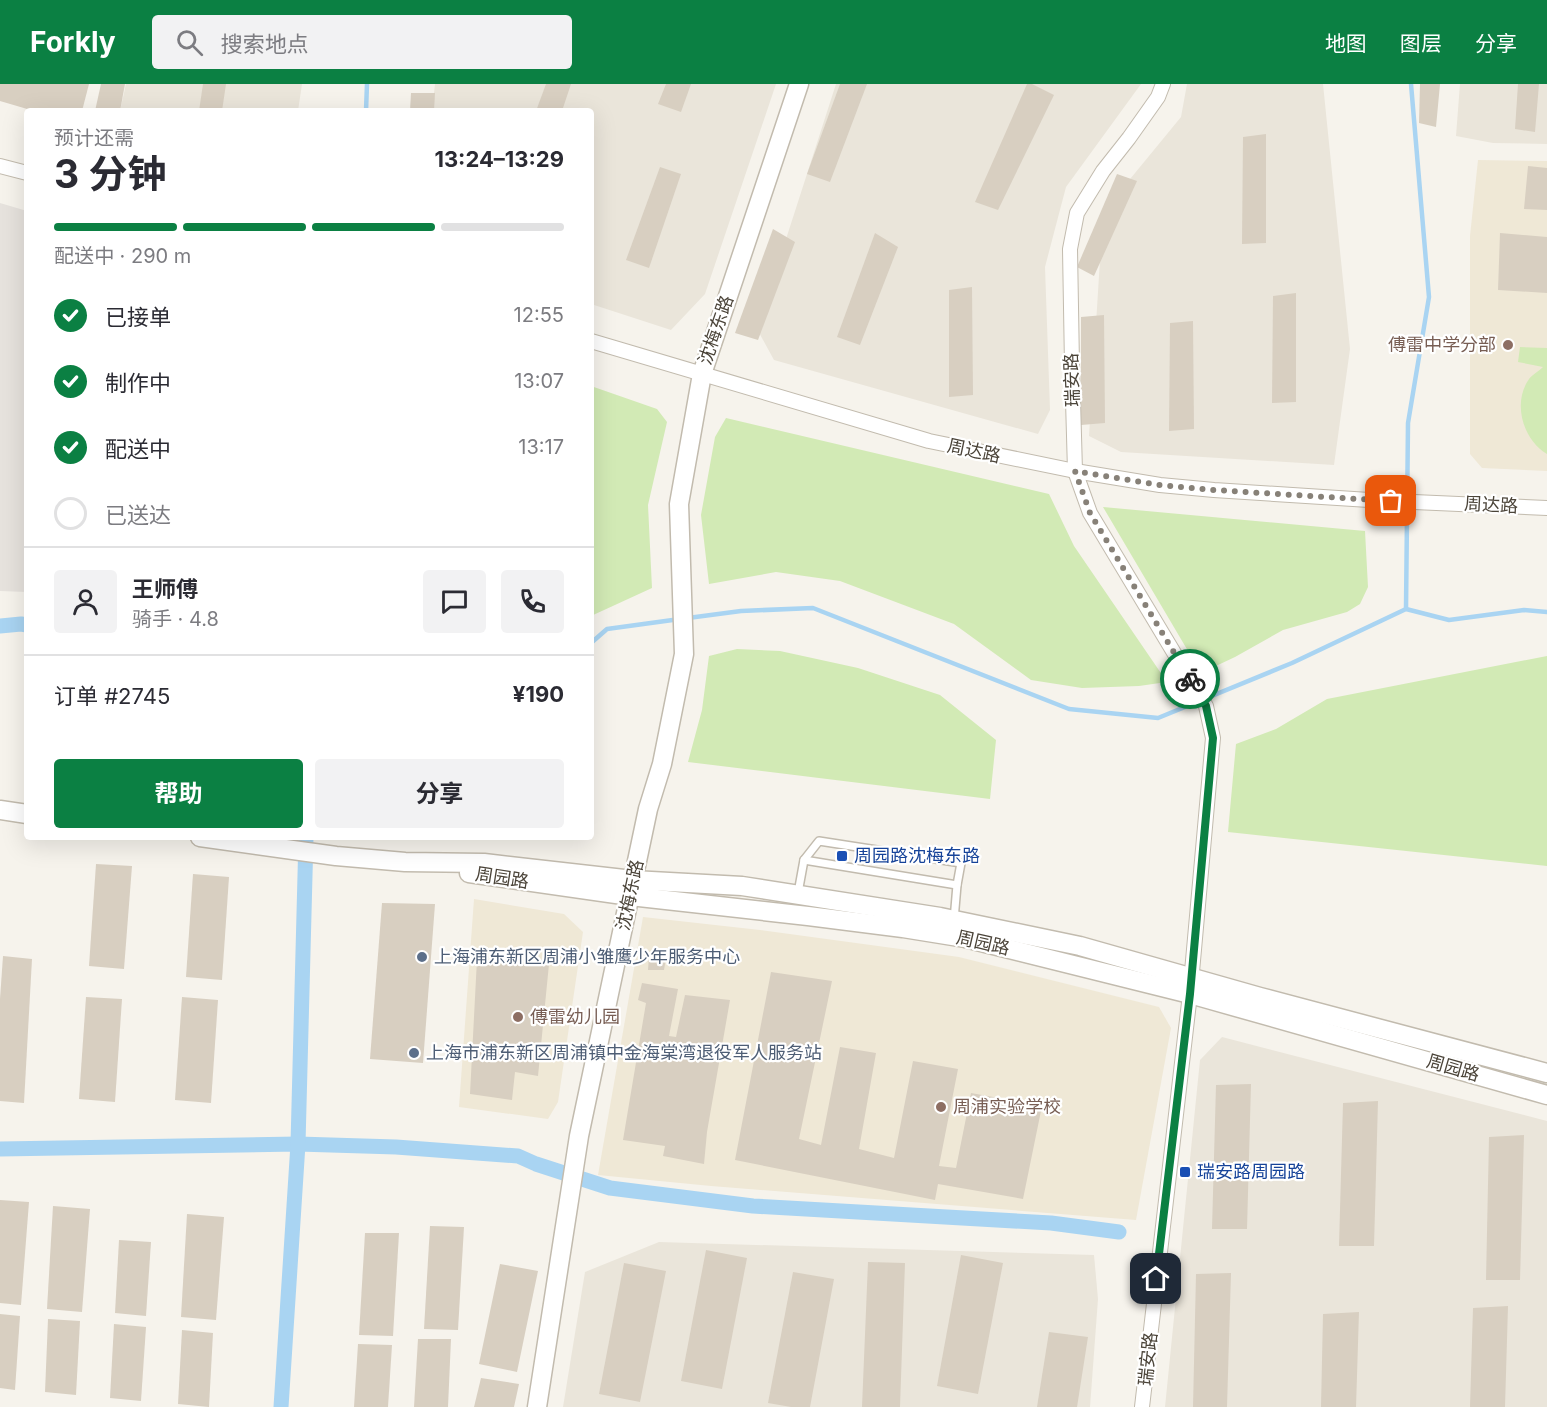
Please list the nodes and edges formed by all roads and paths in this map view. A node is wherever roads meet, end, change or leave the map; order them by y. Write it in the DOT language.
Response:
graph roads {
  1 [pos="799,84"];
  2 [pos="1163,84"];
  3 [pos="0,166"];
  4 [pos="24,172"];
  5 [pos="594,342"];
  6 [pos="702,374"];
  7 [pos="1075,471"];
  8 [pos="1547,508"];
  9 [pos="0,810"];
  10 [pos="24,814"];
  11 [pos="223,840"];
  12 [pos="804,860"];
  13 [pos="957,885"];
  14 [pos="632,888"];
  15 [pos="798,894"];
  16 [pos="954,920"];
  17 [pos="1190,985"];
  18 [pos="1547,1073"];
  19 [pos="1547,1095"];
  20 [pos="537,1407"];
  21 [pos="1142,1407"];
  1 -- 6 [label="street, 沈梅东路"];
  2 -- 7 [label="street, 瑞安路"];
  3 -- 4 [label="street"];
  5 -- 6 [label="street, 周达路"];
  6 -- 7 [label="street, 周达路"];
  6 -- 14 [label="street, 沈梅东路"];
  7 -- 8 [label="street, 周达路"];
  7 -- 17 [label="street, 瑞安路"];
  9 -- 10 [label="street"];
  11 -- 14 [label="street, 周园路"];
  12 -- 13 [label="lane"];
  12 -- 13 [label="lane"];
  12 -- 15 [label="lane"];
  13 -- 16 [label="lane"];
  14 -- 15 [label="street, 周园路"];
  14 -- 17 [label="street, 周园路"];
  14 -- 20 [label="street, 沈梅东路"];
  15 -- 16 [label="street, 周园路"];
  16 -- 17 [label="street, 周园路"];
  17 -- 18 [label="street, 周园路"];
  17 -- 19 [label="street, 周园路"];
  17 -- 21 [label="street, 瑞安路"];
}
